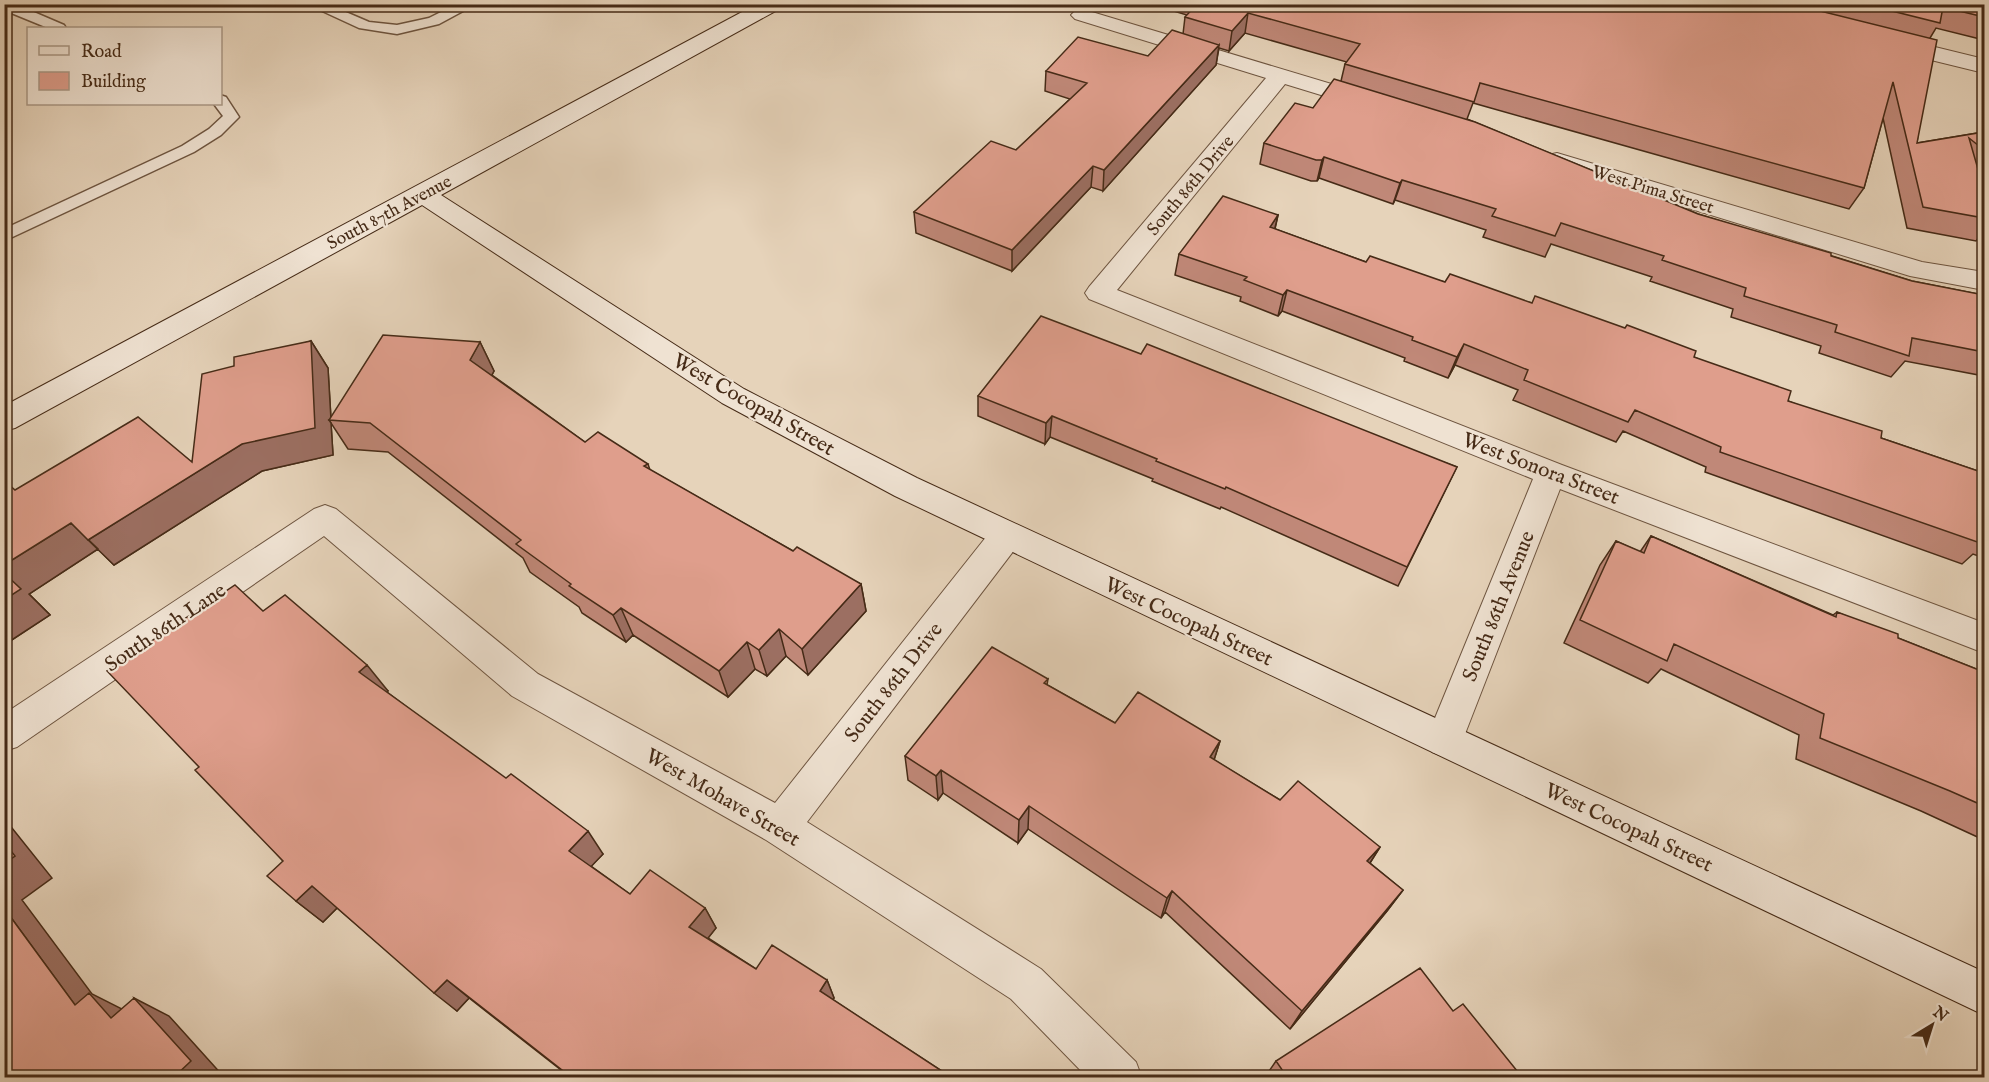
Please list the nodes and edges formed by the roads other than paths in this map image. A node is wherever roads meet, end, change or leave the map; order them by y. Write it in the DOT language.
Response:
graph roads {
  1 [pos="314,4"];
  2 [pos="469,4"];
  3 [pos="774,4"];
  4 [pos="4,5"];
  5 [pos="1090,10"];
  6 [pos="57,27"];
  7 [pos="1869,38"];
  8 [pos="1984,66"];
  9 [pos="1280,76"];
  10 [pos="222,103"];
  11 [pos="1394,111"];
  12 [pos="1531,153"];
  13 [pos="422,194"];
  14 [pos="4,236"];
  15 [pos="1984,281"];
  16 [pos="1100,293"];
  17 [pos="4,420"];
  18 [pos="1551,473"];
  19 [pos="325,518"];
  20 [pos="1006,536"];
  21 [pos="1984,638"];
  22 [pos="4,735"];
  23 [pos="1444,740"];
  24 [pos="780,828"];
  25 [pos="1984,994"];
  26 [pos="1120,1077"];
  1 -- 2 [label="lane"];
  3 -- 13 [label="street, South 87th Avenue"];
  4 -- 6 [label="lane"];
  5 -- 9 [label="street"];
  7 -- 8 [label="street"];
  9 -- 11 [label="street"];
  9 -- 16 [label="street, South 86th Drive"];
  10 -- 14 [label="lane"];
  12 -- 15 [label="street, West Pima Street"];
  13 -- 17 [label="street, South 87th Avenue"];
  13 -- 20 [label="street, West Cocopah Street"];
  16 -- 18 [label="street, West Sonora Street"];
  18 -- 21 [label="street, West Sonora Street"];
  18 -- 23 [label="street, South 86th Avenue"];
  19 -- 22 [label="street, South 86th Lane"];
  19 -- 24 [label="street, West Mohave Street"];
  20 -- 23 [label="street, West Cocopah Street"];
  20 -- 24 [label="street, South 86th Drive"];
  23 -- 25 [label="street, West Cocopah Street"];
  24 -- 26 [label="street, West Mohave Street"];
}
